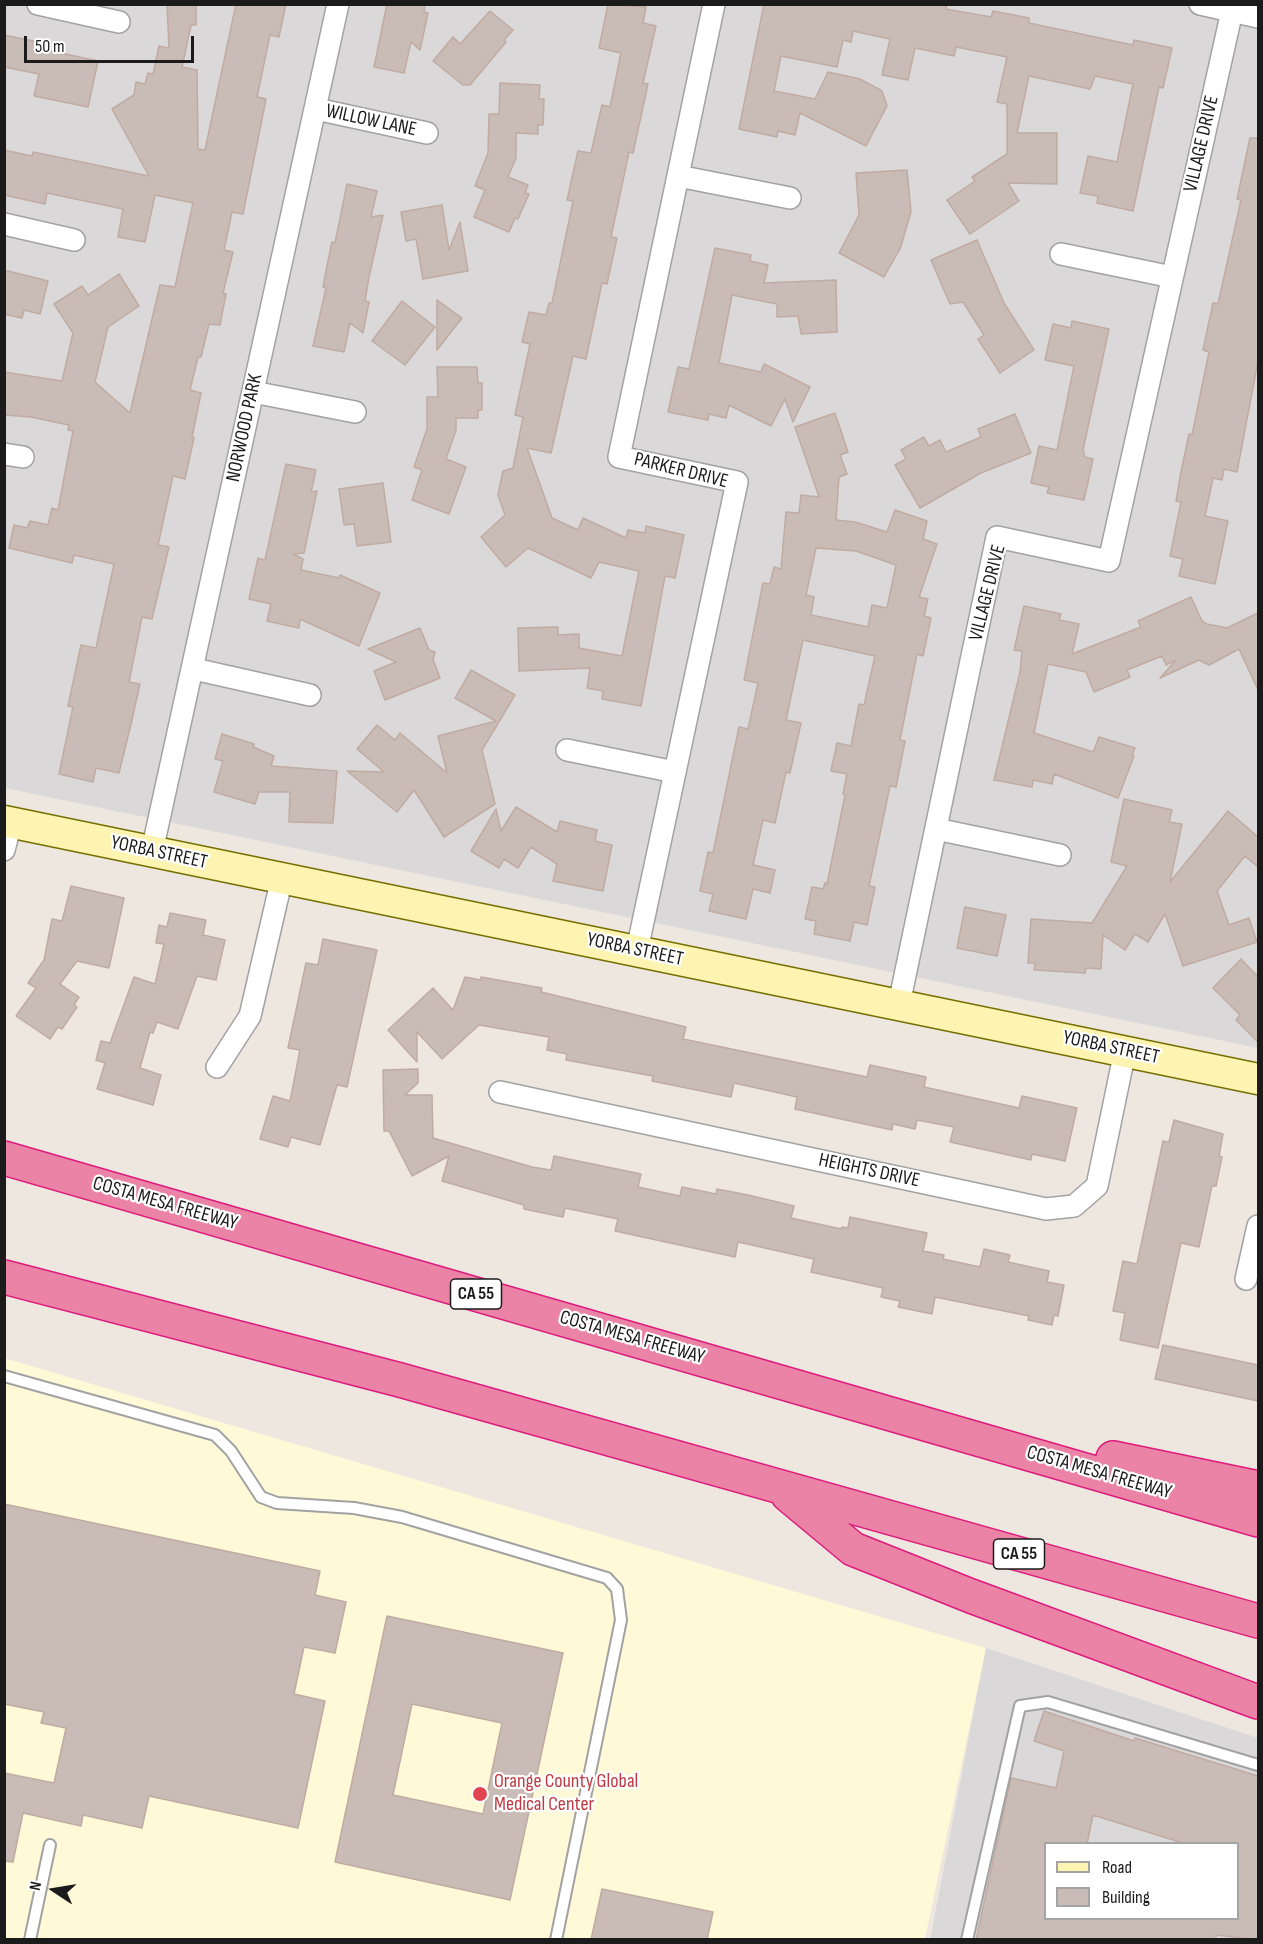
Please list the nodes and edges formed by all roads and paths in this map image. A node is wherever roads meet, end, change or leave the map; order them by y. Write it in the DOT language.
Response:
graph roads {
  1 [pos="38,4"];
  2 [pos="339,4"];
  3 [pos="714,4"];
  4 [pos="1200,4"];
  5 [pos="1232,11"];
  6 [pos="1258,17"];
  7 [pos="119,22"];
  8 [pos="316,109"];
  9 [pos="427,133"];
  10 [pos="678,176"];
  11 [pos="790,198"];
  12 [pos="4,224"];
  13 [pos="74,240"];
  14 [pos="1061,254"];
  15 [pos="1172,277"];
  16 [pos="253,392"];
  17 [pos="355,412"];
  18 [pos="194,669"];
  19 [pos="310,695"];
  20 [pos="567,750"];
  21 [pos="675,772"];
  22 [pos="936,829"];
  23 [pos="7,831"];
  24 [pos="152,851"];
  25 [pos="1060,855"];
  26 [pos="282,878"];
  27 [pos="637,950"];
  28 [pos="899,1004"];
  29 [pos="1125,1051"];
  30 [pos="217,1067"];
  31 [pos="1258,1079"];
  32 [pos="500,1092"];
  33 [pos="4,1158"];
  34 [pos="1258,1226"];
  35 [pos="4,1277"];
  36 [pos="1246,1279"];
  37 [pos="4,1376"];
  38 [pos="948,1429"];
  39 [pos="780,1488"];
  40 [pos="1258,1488"];
  41 [pos="1258,1520"];
  42 [pos="1258,1621"];
  43 [pos="1258,1702"];
  44 [pos="1258,1765"];
  45 [pos="50,1845"];
  46 [pos="30,1940"];
  47 [pos="556,1940"];
  48 [pos="967,1940"];
  1 -- 7 [label="street"];
  2 -- 8 [label="street, NORWOOD PARK"];
  3 -- 10 [label="street, PARKER DRIVE"];
  4 -- 5 [label="street"];
  5 -- 6 [label="street"];
  5 -- 15 [label="street, VILLAGE DRIVE"];
  8 -- 9 [label="street, WILLOW LANE"];
  8 -- 16 [label="street, NORWOOD PARK"];
  10 -- 11 [label="street"];
  10 -- 21 [label="street, PARKER DRIVE"];
  12 -- 13 [label="street"];
  14 -- 15 [label="street"];
  15 -- 22 [label="street, VILLAGE DRIVE"];
  16 -- 17 [label="street"];
  16 -- 18 [label="street, NORWOOD PARK"];
  18 -- 19 [label="street"];
  18 -- 24 [label="street, NORWOOD PARK"];
  20 -- 21 [label="street"];
  21 -- 27 [label="street, PARKER DRIVE"];
  22 -- 25 [label="street"];
  22 -- 28 [label="street, VILLAGE DRIVE"];
  23 -- 24 [label="main road, YORBA STREET"];
  24 -- 26 [label="main road, YORBA STREET"];
  26 -- 27 [label="main road, YORBA STREET"];
  26 -- 30 [label="street"];
  27 -- 28 [label="main road, YORBA STREET"];
  28 -- 29 [label="main road, YORBA STREET"];
  29 -- 31 [label="main road, YORBA STREET"];
  29 -- 32 [label="street, HEIGHTS DRIVE"];
  33 -- 38 [label="highway, COSTA MESA FREEWAY / CA 55"];
  34 -- 36 [label="street"];
  35 -- 39 [label="highway, CA 55"];
  37 -- 47 [label="lane"];
  38 -- 40 [label="highway"];
  38 -- 41 [label="highway, COSTA MESA FREEWAY / CA 55"];
  39 -- 42 [label="highway, CA 55"];
  39 -- 43 [label="highway"];
  44 -- 48 [label="lane"];
  45 -- 46 [label="lane"];
}
